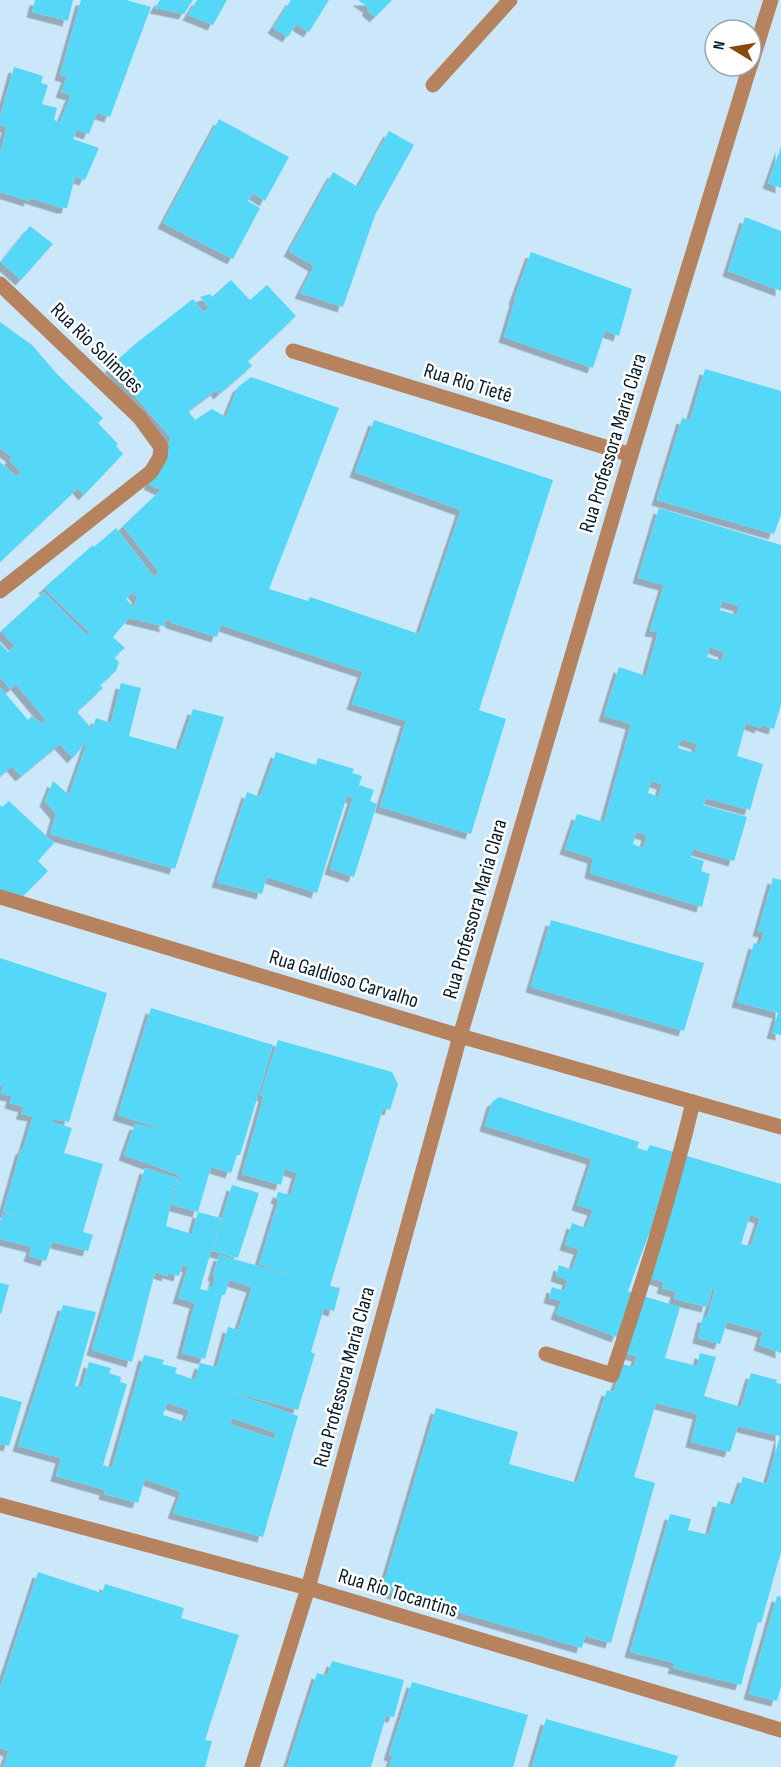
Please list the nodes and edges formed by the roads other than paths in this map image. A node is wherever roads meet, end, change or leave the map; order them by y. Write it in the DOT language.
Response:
graph roads {
  1 [pos="510,0"];
  2 [pos="771,0"];
  3 [pos="763,26"];
  4 [pos="747,78"];
  5 [pos="433,85"];
  6 [pos="0,284"];
  7 [pos="293,351"];
  8 [pos="631,455"];
  9 [pos="0,591"];
  10 [pos="0,897"];
  11 [pos="460,1036"];
  12 [pos="693,1102"];
  13 [pos="781,1127"];
  14 [pos="546,1354"];
  15 [pos="0,1505"];
  16 [pos="308,1588"];
  17 [pos="781,1730"];
  18 [pos="252,1767"];
  1 -- 5 [label="street"];
  2 -- 3 [label="street, Rua Professora Maria Clara"];
  4 -- 8 [label="street, Rua Professora Maria Clara"];
  6 -- 9 [label="street, Rua Rio Solimões"];
  7 -- 8 [label="street, Rua Rio Tietê"];
  8 -- 11 [label="street, Rua Professora Maria Clara"];
  10 -- 11 [label="street, Rua Galdioso Carvalho"];
  11 -- 12 [label="street, Rua Galdioso Carvalho"];
  11 -- 16 [label="street, Rua Professora Maria Clara"];
  12 -- 13 [label="street, Rua Galdioso Carvalho"];
  12 -- 14 [label="street"];
  15 -- 16 [label="street, Rua Rio Tocantins"];
  16 -- 17 [label="street, Rua Rio Tocantins"];
  16 -- 18 [label="street, Rua Professora Maria Clara"];
}
